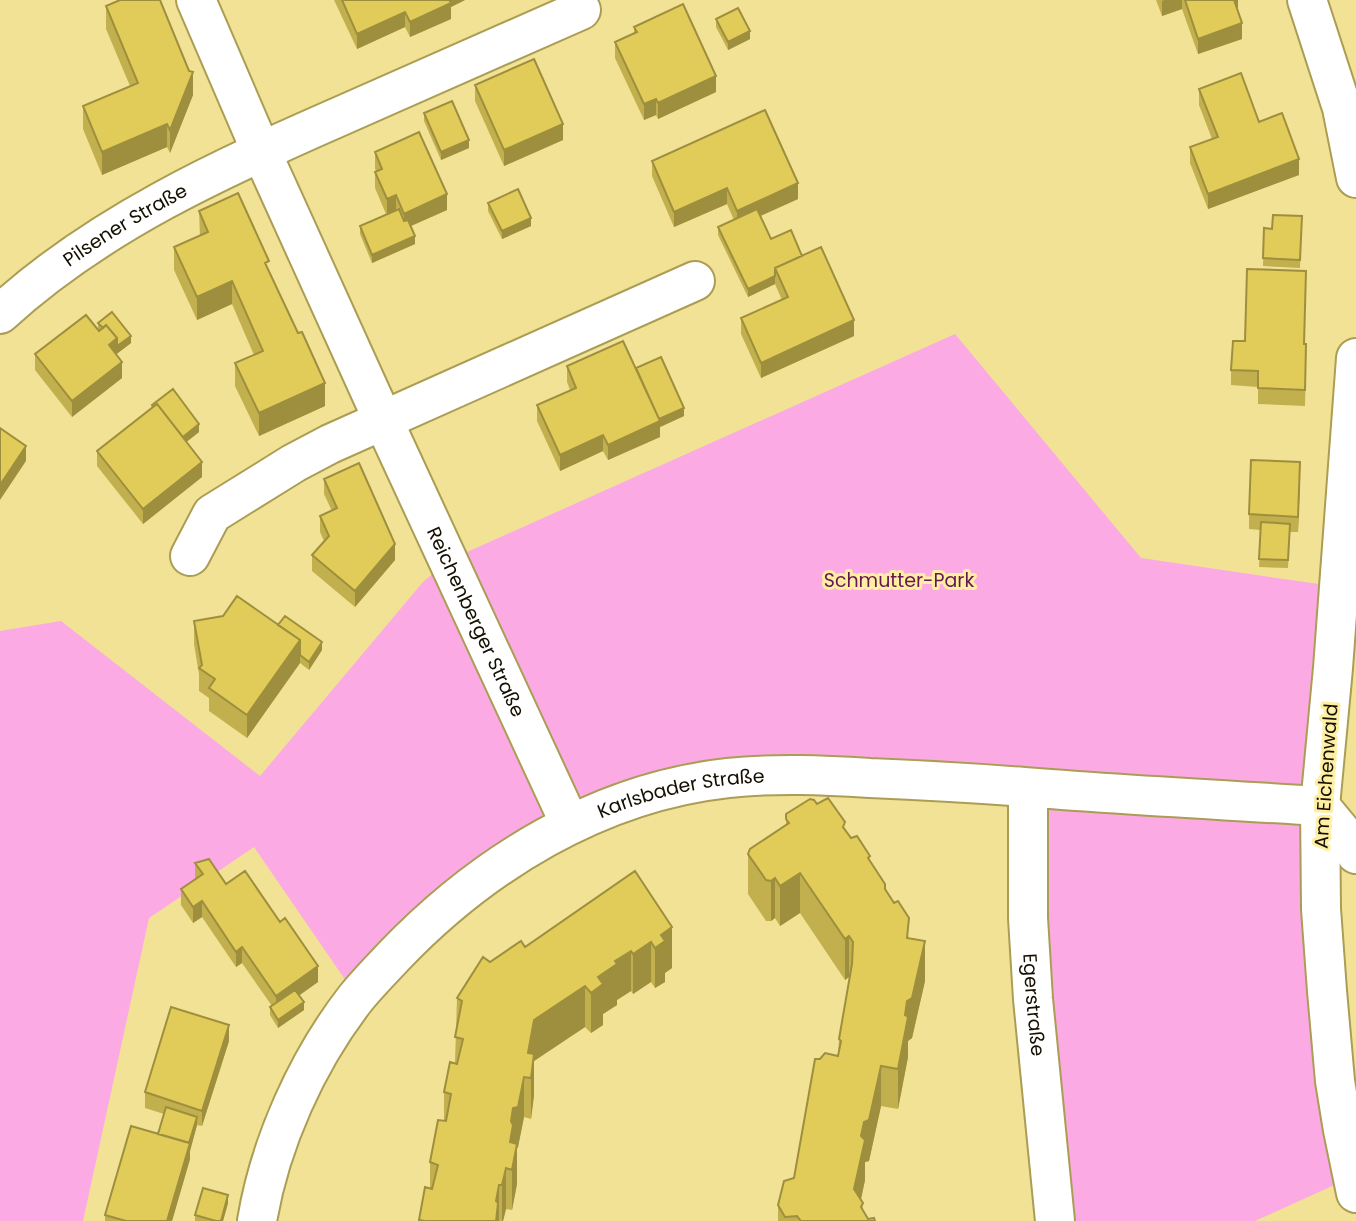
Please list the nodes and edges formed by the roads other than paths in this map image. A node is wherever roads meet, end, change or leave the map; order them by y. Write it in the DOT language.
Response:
graph roads {
  1 [pos="196,0"];
  2 [pos="1307,0"];
  3 [pos="581,10"];
  4 [pos="261,151"];
  5 [pos="1356,178"];
  6 [pos="695,281"];
  7 [pos="0,314"];
  8 [pos="1356,358"];
  9 [pos="383,420"];
  10 [pos="1352,473"];
  11 [pos="190,556"];
  12 [pos="1028,788"];
  13 [pos="1320,806"];
  14 [pos="570,824"];
  15 [pos="1356,854"];
  16 [pos="1346,1073"];
  17 [pos="1356,1193"];
  18 [pos="257,1221"];
  19 [pos="1055,1221"];
  1 -- 4 [label="street, Reichenberger Straße"];
  2 -- 5 [label="street"];
  3 -- 4 [label="street"];
  4 -- 7 [label="street, Pilsener Straße"];
  4 -- 9 [label="street, Reichenberger Straße"];
  6 -- 9 [label="street"];
  8 -- 10 [label="street, Am Eichenwald"];
  9 -- 11 [label="street"];
  9 -- 14 [label="street, Reichenberger Straße"];
  10 -- 13 [label="street, Am Eichenwald"];
  12 -- 13 [label="street, Karlsbader Straße"];
  12 -- 14 [label="street, Karlsbader Straße"];
  12 -- 19 [label="street, Egerstraße"];
  13 -- 15 [label="street"];
  13 -- 16 [label="street, Am Eichenwald"];
  14 -- 18 [label="street, Karlsbader Straße"];
  16 -- 17 [label="street, Am Eichenwald"];
}
